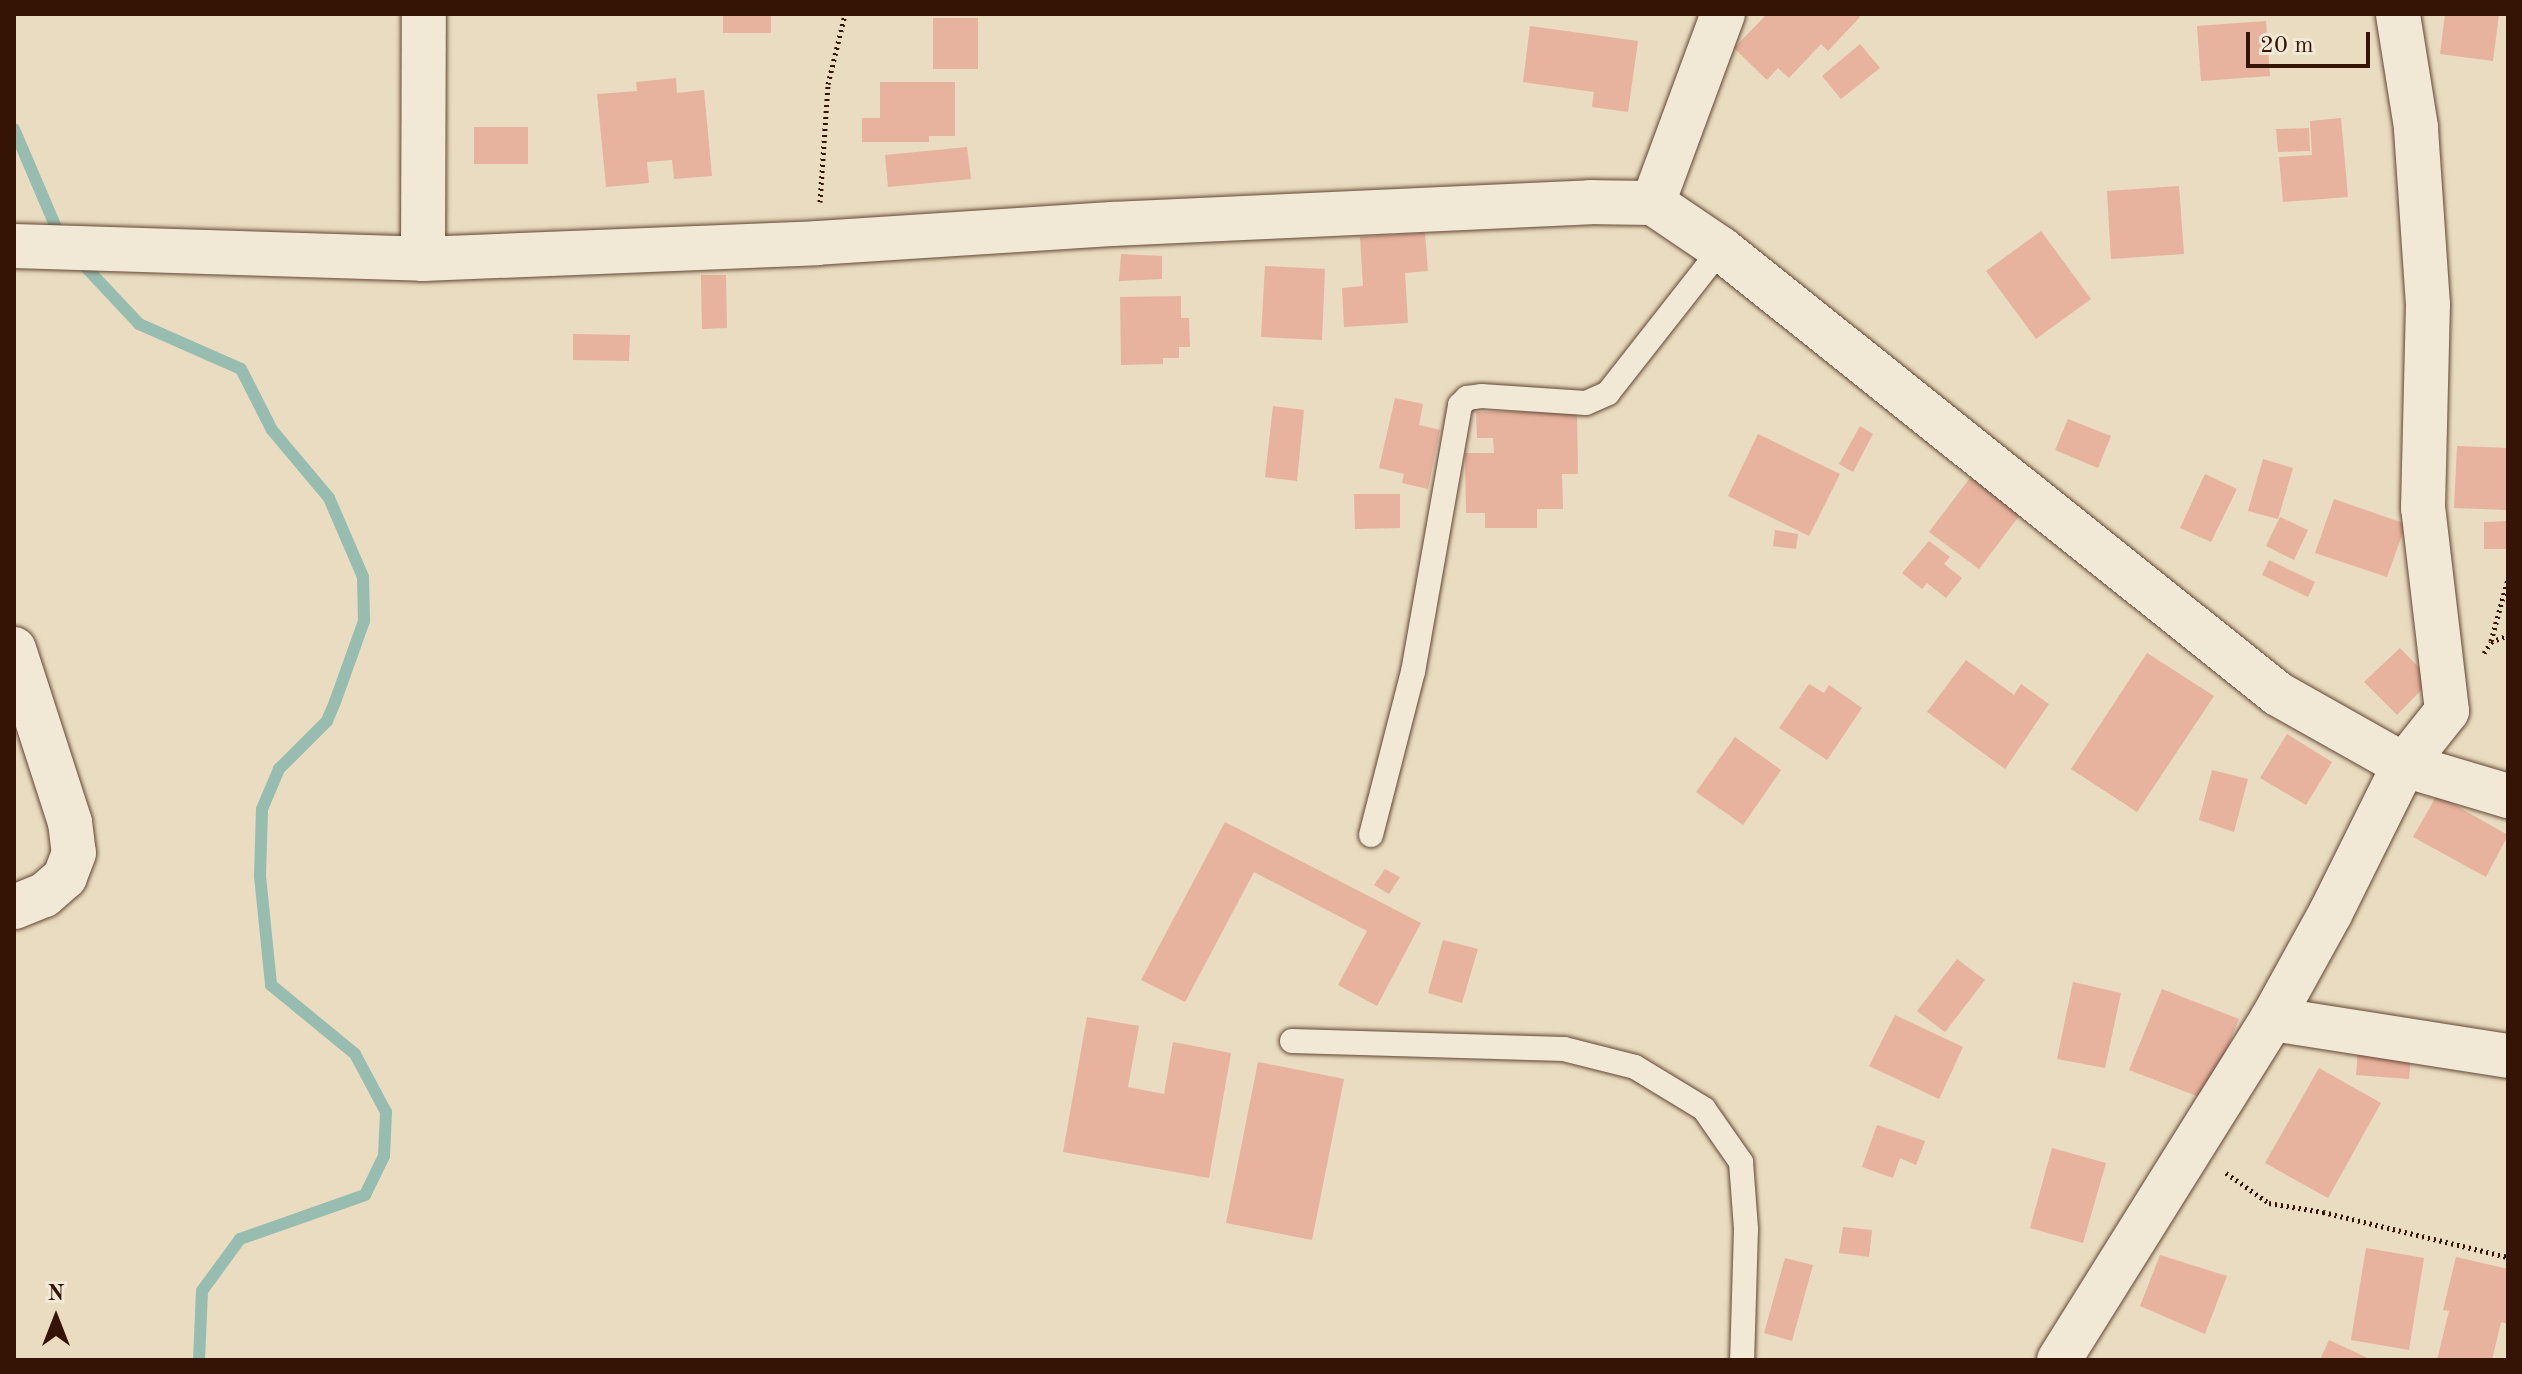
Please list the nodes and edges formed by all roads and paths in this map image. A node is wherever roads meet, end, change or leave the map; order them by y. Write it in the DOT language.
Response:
graph roads {
  1 [pos="424,14"];
  2 [pos="845,14"];
  3 [pos="1723,14"];
  4 [pos="2398,14"];
  5 [pos="1653,203"];
  6 [pos="817,243"];
  7 [pos="18,246"];
  8 [pos="1721,249"];
  9 [pos="423,259"];
  10 [pos="2508,579"];
  11 [pos="2491,642"];
  12 [pos="14,649"];
  13 [pos="2404,765"];
  14 [pos="2508,796"];
  15 [pos="1371,835"];
  16 [pos="14,907"];
  17 [pos="2272,1019"];
  18 [pos="1292,1041"];
  19 [pos="2508,1056"];
  20 [pos="2189,1148"];
  21 [pos="2508,1257"];
  22 [pos="1742,1360"];
  23 [pos="2059,1360"];
  1 -- 9 [label="street"];
  2 -- 6 [label="path"];
  3 -- 5 [label="street"];
  4 -- 13 [label="street"];
  5 -- 6 [label="street"];
  5 -- 8 [label="street"];
  6 -- 9 [label="street"];
  7 -- 9 [label="street"];
  8 -- 13 [label="street"];
  8 -- 15 [label="lane"];
  10 -- 11 [label="path"];
  12 -- 16 [label="street"];
  13 -- 14 [label="street"];
  13 -- 17 [label="street"];
  17 -- 19 [label="street"];
  17 -- 20 [label="street"];
  18 -- 22 [label="lane"];
  20 -- 21 [label="path"];
  20 -- 23 [label="street"];
}
